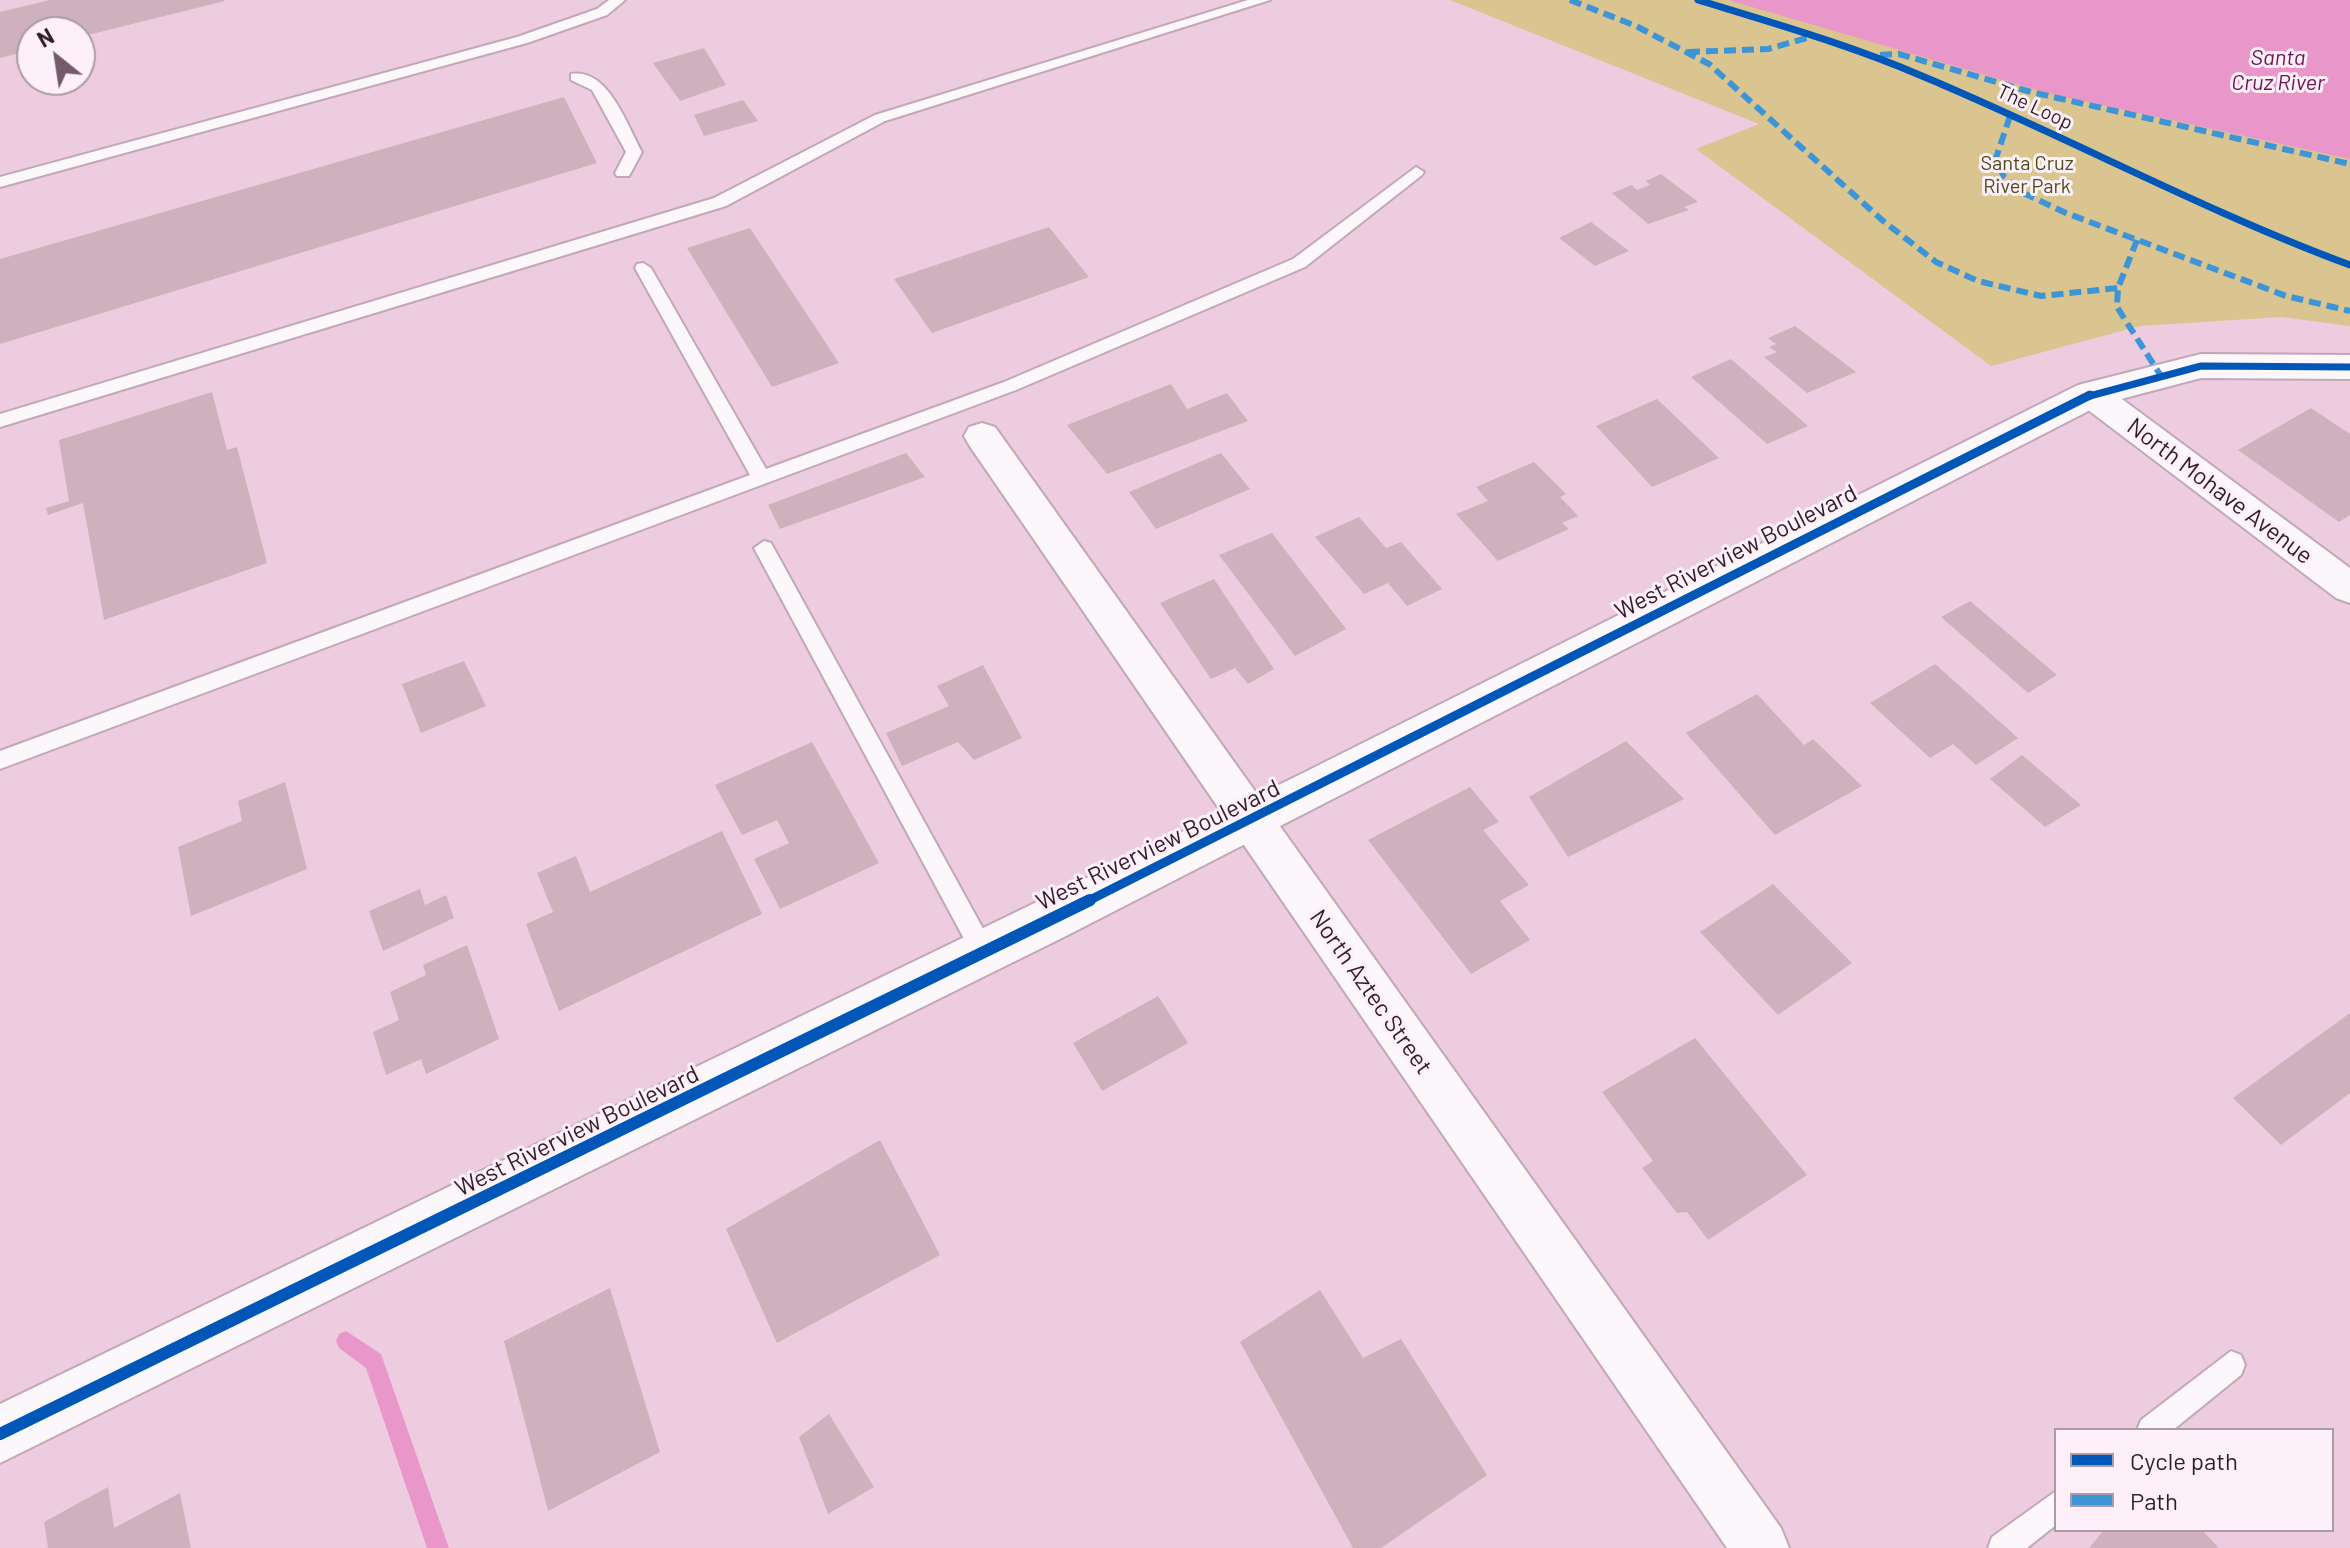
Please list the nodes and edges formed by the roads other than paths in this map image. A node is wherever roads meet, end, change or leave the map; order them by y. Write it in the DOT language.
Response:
graph roads {
  1 [pos="618,0"];
  2 [pos="1263,0"];
  3 [pos="576,77"];
  4 [pos="1416,172"];
  5 [pos="623,173"];
  6 [pos="0,182"];
  7 [pos="643,268"];
  8 [pos="2350,367"];
  9 [pos="2091,394"];
  10 [pos="0,421"];
  11 [pos="982,436"];
  12 [pos="761,478"];
  13 [pos="764,548"];
  14 [pos="2350,588"];
  15 [pos="0,760"];
  16 [pos="1252,821"];
  17 [pos="984,953"];
  18 [pos="2231,1365"];
  19 [pos="2153,1428"];
  20 [pos="0,1434"];
  21 [pos="2054,1508"];
  22 [pos="1761,1548"];
  23 [pos="2003,1548"];
  1 -- 6 [label="lane"];
  2 -- 10 [label="lane"];
  3 -- 5 [label="lane"];
  4 -- 12 [label="lane"];
  7 -- 12 [label="lane"];
  8 -- 9 [label="street, West Riverview Boulevard"];
  9 -- 14 [label="street, North Mohave Avenue"];
  9 -- 16 [label="street, West Riverview Boulevard"];
  11 -- 16 [label="street, North Aztec Street"];
  12 -- 15 [label="lane"];
  13 -- 17 [label="lane"];
  16 -- 17 [label="street, West Riverview Boulevard"];
  16 -- 22 [label="street, North Aztec Street"];
  17 -- 20 [label="street, West Riverview Boulevard"];
  18 -- 19 [label="lane"];
  21 -- 23 [label="lane"];
}
